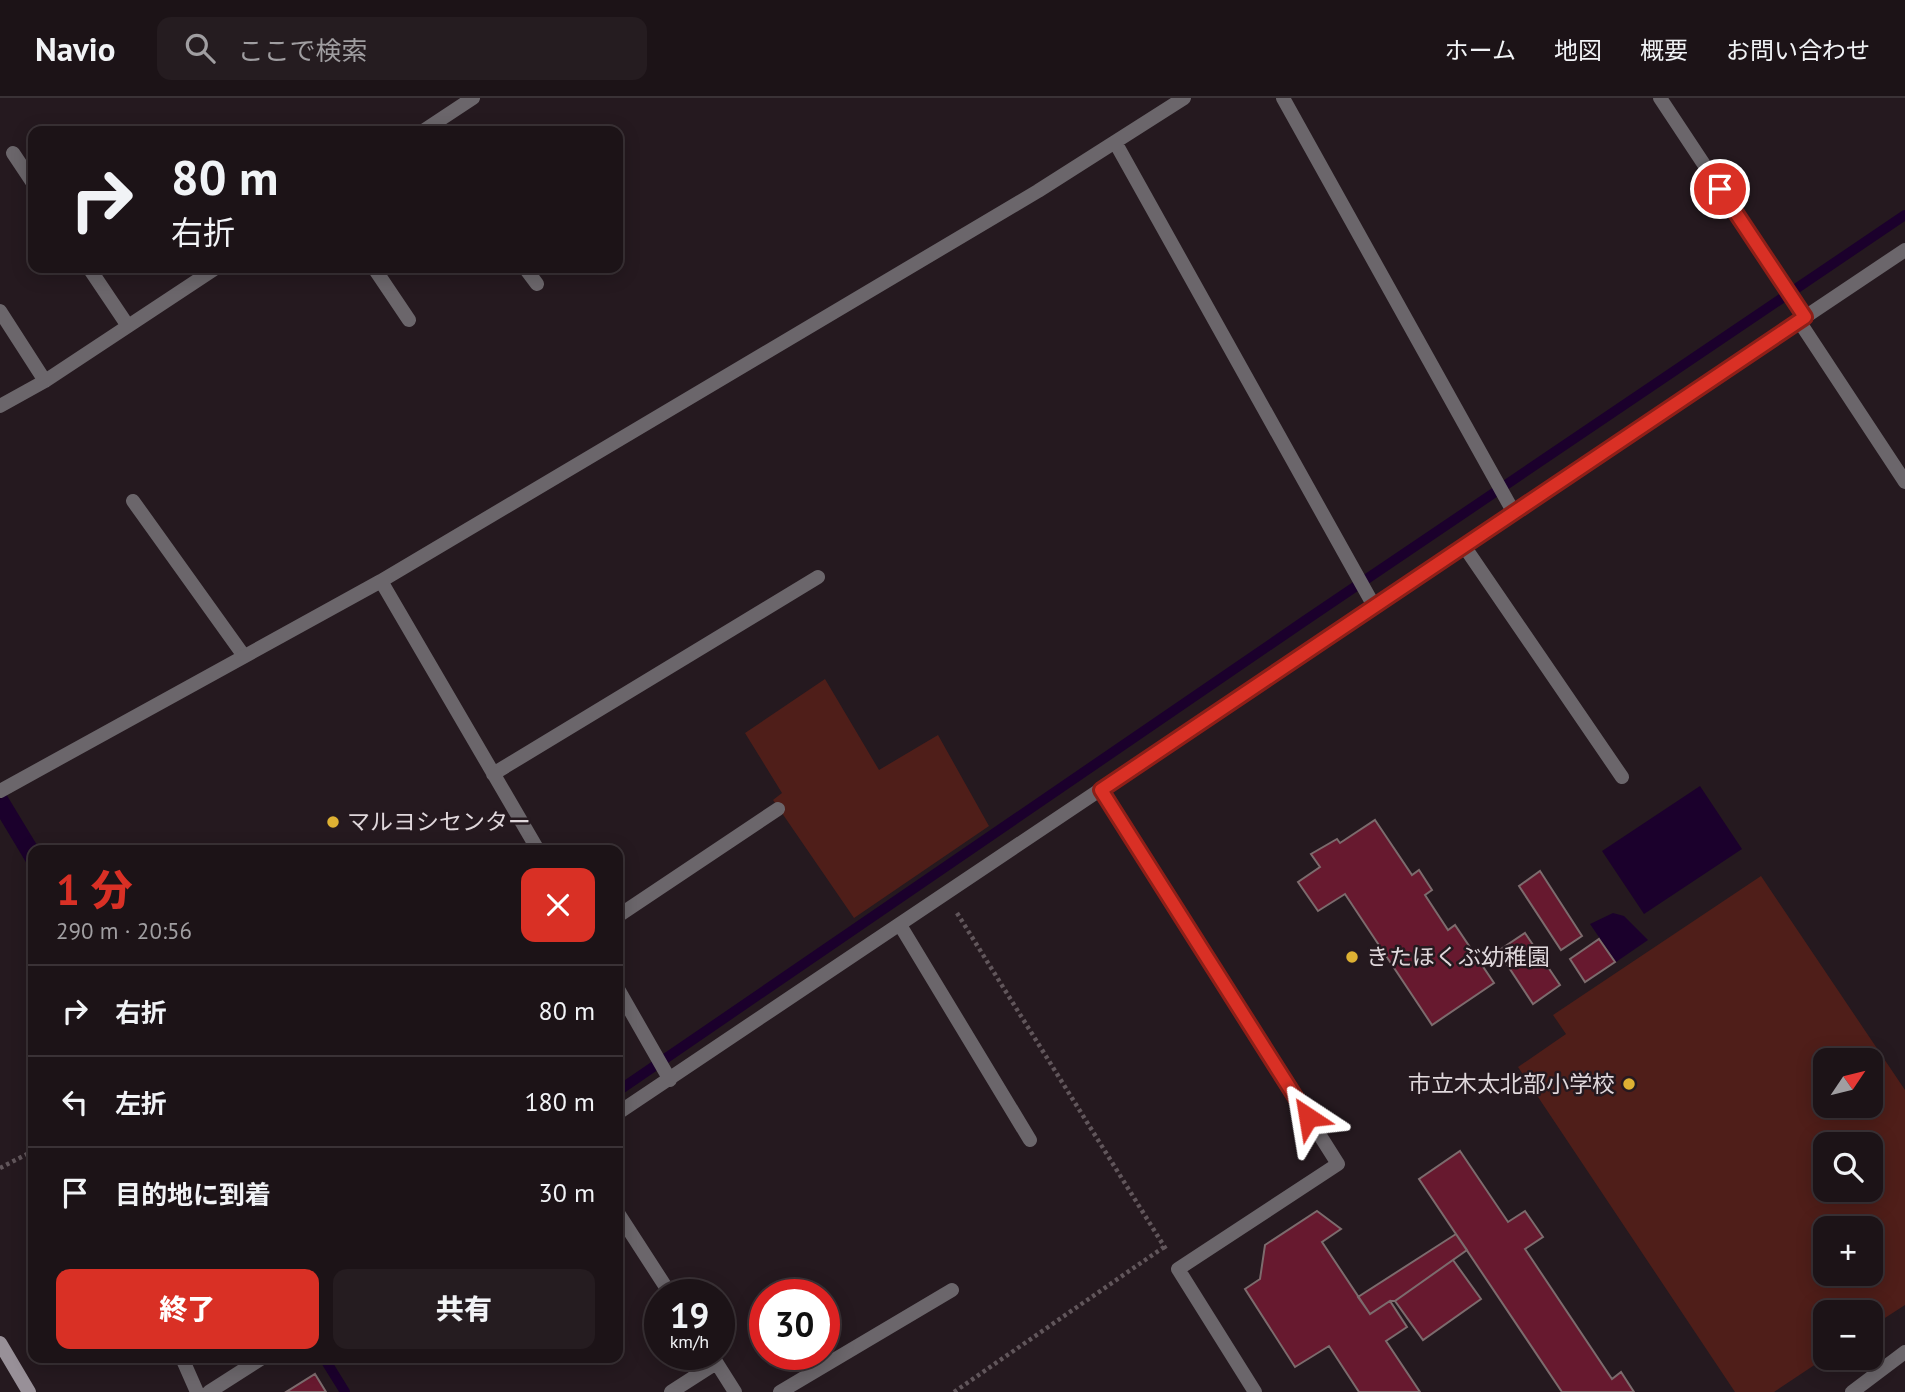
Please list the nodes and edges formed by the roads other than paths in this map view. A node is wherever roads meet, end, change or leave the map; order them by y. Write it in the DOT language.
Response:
graph roads {
  1 [pos="473,98"];
  2 [pos="1184,98"];
  3 [pos="1283,98"];
  4 [pos="1660,98"];
  5 [pos="434,126"];
  6 [pos="1115,142"];
  7 [pos="13,153"];
  8 [pos="28,176"];
  9 [pos="1905,250"];
  10 [pos="92,273"];
  11 [pos="208,273"];
  12 [pos="377,273"];
  13 [pos="529,273"];
  14 [pos="537,284"];
  15 [pos="0,311"];
  16 [pos="1802,319"];
  17 [pos="410,320"];
  18 [pos="128,326"];
  19 [pos="45,381"];
  20 [pos="0,406"];
  21 [pos="1905,482"];
  22 [pos="134,501"];
  23 [pos="1514,513"];
  24 [pos="1464,546"];
  25 [pos="818,577"];
  26 [pos="381,581"];
  27 [pos="1374,606"];
  28 [pos="244,656"];
  29 [pos="493,774"];
  30 [pos="1622,778"];
  31 [pos="4,789"];
  32 [pos="1101,790"];
  33 [pos="778,809"];
  34 [pos="535,845"];
  35 [pos="623,913"];
  36 [pos="900,925"];
  37 [pos="623,998"];
  38 [pos="670,1080"];
  39 [pos="623,1111"];
  40 [pos="1030,1140"];
  41 [pos="623,1221"];
  42 [pos="661,1279"];
  43 [pos="952,1290"];
  44 [pos="0,1343"];
  45 [pos="1905,1352"];
  46 [pos="184,1363"];
  47 [pos="254,1363"];
  48 [pos="699,1370"];
  49 [pos="720,1370"];
  50 [pos="29,1392"];
  51 [pos="197,1392"];
  52 [pos="209,1392"];
  53 [pos="671,1392"];
  54 [pos="735,1392"];
  55 [pos="779,1392"];
  56 [pos="1255,1392"];
  57 [pos="1852,1392"];
  1 -- 5 [label="street"];
  2 -- 6 [label="street"];
  3 -- 23 [label="street"];
  4 -- 16 [label="street"];
  6 -- 26 [label="street"];
  6 -- 27 [label="street"];
  7 -- 8 [label="street"];
  9 -- 16 [label="street"];
  10 -- 18 [label="street"];
  11 -- 18 [label="street"];
  12 -- 17 [label="street"];
  13 -- 14 [label="street"];
  15 -- 19 [label="street"];
  16 -- 21 [label="street"];
  16 -- 23 [label="street"];
  18 -- 19 [label="street"];
  19 -- 20 [label="street"];
  22 -- 28 [label="street"];
  23 -- 24 [label="street"];
  24 -- 27 [label="street"];
  24 -- 30 [label="street"];
  25 -- 29 [label="street"];
  26 -- 28 [label="street"];
  26 -- 29 [label="street"];
  27 -- 32 [label="street"];
  28 -- 31 [label="street"];
  29 -- 34 [label="street"];
  32 -- 36 [label="street"];
  32 -- 56 [label="street"];
  33 -- 35 [label="street"];
  36 -- 38 [label="street"];
  36 -- 40 [label="street"];
  37 -- 38 [label="street"];
  38 -- 39 [label="street"];
  41 -- 42 [label="street"];
  43 -- 55 [label="street"];
  44 -- 50 [label="main road"];
  45 -- 57 [label="street"];
  46 -- 51 [label="street"];
  47 -- 52 [label="street"];
  48 -- 53 [label="street"];
  49 -- 54 [label="street"];
}
